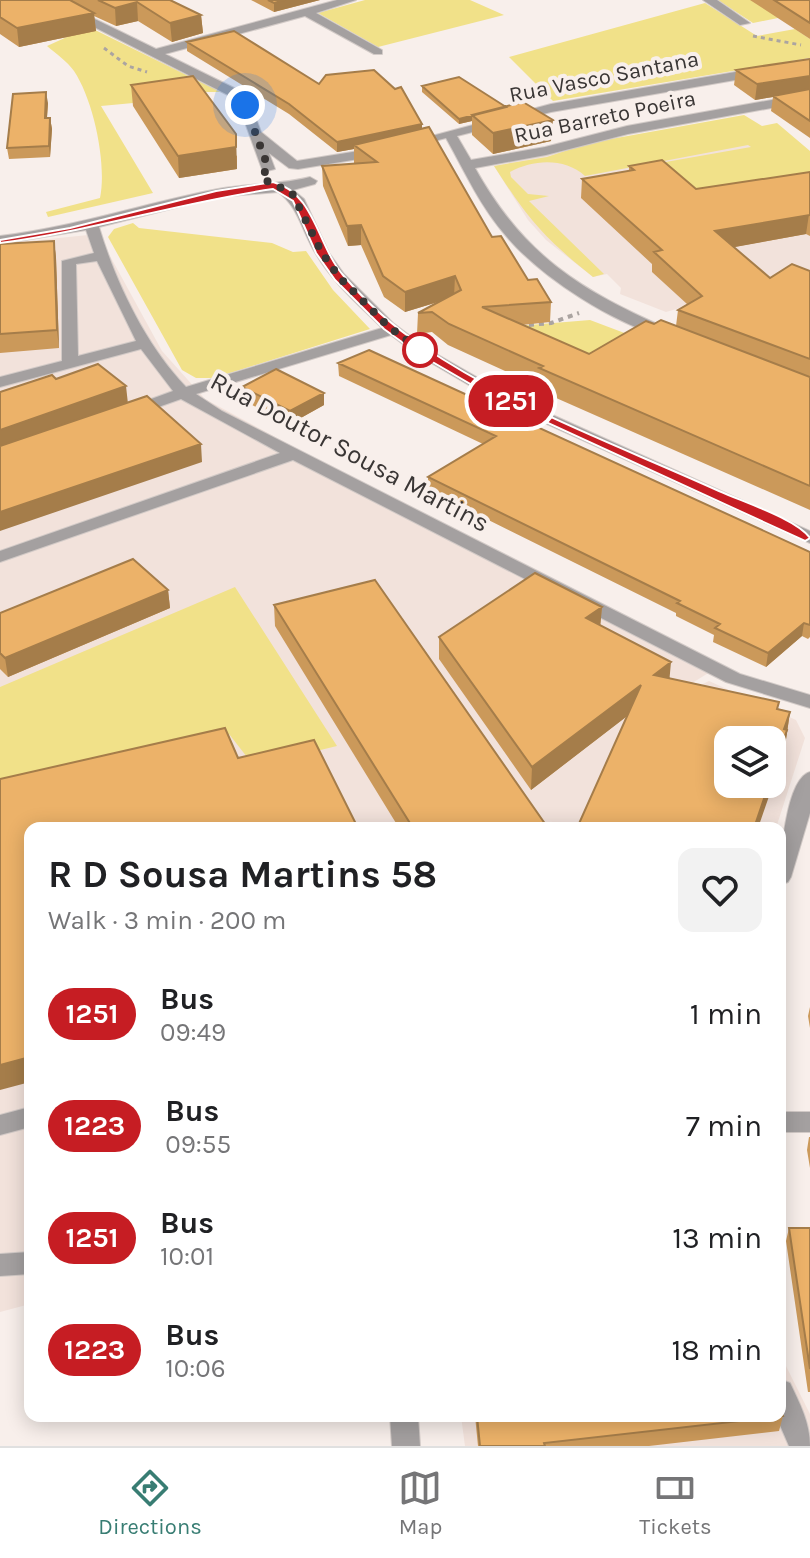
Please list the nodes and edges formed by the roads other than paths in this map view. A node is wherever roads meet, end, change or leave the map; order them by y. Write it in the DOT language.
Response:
graph roads {
  1 [pos="47,0"];
  2 [pos="350,0"];
  3 [pos="709,0"];
  4 [pos="307,12"];
  5 [pos="740,20"];
  6 [pos="378,52"];
  7 [pos="156,53"];
  8 [pos="810,63"];
  9 [pos="810,97"];
  10 [pos="750,108"];
  11 [pos="810,109"];
  12 [pos="449,133"];
  13 [pos="258,135"];
  14 [pos="362,156"];
  15 [pos="296,165"];
  16 [pos="468,165"];
  17 [pos="265,171"];
  18 [pos="312,179"];
  19 [pos="276,186"];
  20 [pos="216,194"];
  21 [pos="304,214"];
  22 [pos="92,226"];
  23 [pos="0,240"];
  24 [pos="102,256"];
  25 [pos="393,330"];
  26 [pos="683,340"];
  27 [pos="146,343"];
  28 [pos="70,363"];
  29 [pos="0,382"];
  30 [pos="183,393"];
  31 [pos="113,418"];
  32 [pos="294,454"];
  33 [pos="810,538"];
  34 [pos="0,557"];
  35 [pos="810,702"];
  36 [pos="810,779"];
  37 [pos="786,857"];
  38 [pos="24,1119"];
  39 [pos="786,1122"];
  40 [pos="810,1122"];
  41 [pos="0,1125"];
  42 [pos="24,1263"];
  43 [pos="0,1265"];
  44 [pos="786,1406"];
  45 [pos="404,1422"];
  46 [pos="406,1446"];
  47 [pos="803,1446"];
  1 -- 7 [label="street"];
  2 -- 4 [label="street"];
  3 -- 5 [label="street"];
  4 -- 6 [label="street"];
  4 -- 7 [label="street"];
  7 -- 13 [label="street"];
  8 -- 12 [label="street, Rua Vasco Santana"];
  9 -- 10 [label="street, Rua Barreto Poeira"];
  10 -- 11 [label="street, Rua Barreto Poeira"];
  10 -- 16 [label="street, Rua Barreto Poeira"];
  12 -- 14 [label="street, Rua Vasco Santana"];
  12 -- 16 [label="street"];
  13 -- 15 [label="street"];
  13 -- 17 [label="street"];
  14 -- 15 [label="street, Rua Vasco Santana"];
  14 -- 18 [label="street, Rua Vasco Santana"];
  15 -- 17 [label="street, Rua Vasco Santana"];
  15 -- 18 [label="street"];
  16 -- 26 [label="street"];
  17 -- 19 [label="street"];
  17 -- 20 [label="street, Rua Vasco Santana"];
  18 -- 19 [label="street, Rua Vasco Santana"];
  18 -- 21 [label="street"];
  19 -- 20 [label="street, Rua Vasco Santana"];
  19 -- 21 [label="street"];
  20 -- 22 [label="street, Rua Vasco Santana"];
  21 -- 25 [label="street"];
  22 -- 23 [label="street, Rua Vasco Santana"];
  22 -- 24 [label="street"];
  24 -- 27 [label="street"];
  24 -- 28 [label="street"];
  25 -- 30 [label="street, Rua Doutor Sousa Martins"];
  25 -- 33 [label="street"];
  27 -- 28 [label="street"];
  27 -- 30 [label="street"];
  28 -- 29 [label="street"];
  30 -- 31 [label="street"];
  30 -- 32 [label="street, Rua Doutor Sousa Martins"];
  32 -- 34 [label="street"];
  32 -- 35 [label="street, Rua Doutor Sousa Martins"];
  36 -- 37 [label="street"];
  38 -- 41 [label="street"];
  39 -- 40 [label="street"];
  42 -- 43 [label="street"];
  44 -- 47 [label="street"];
  45 -- 46 [label="street"];
}
